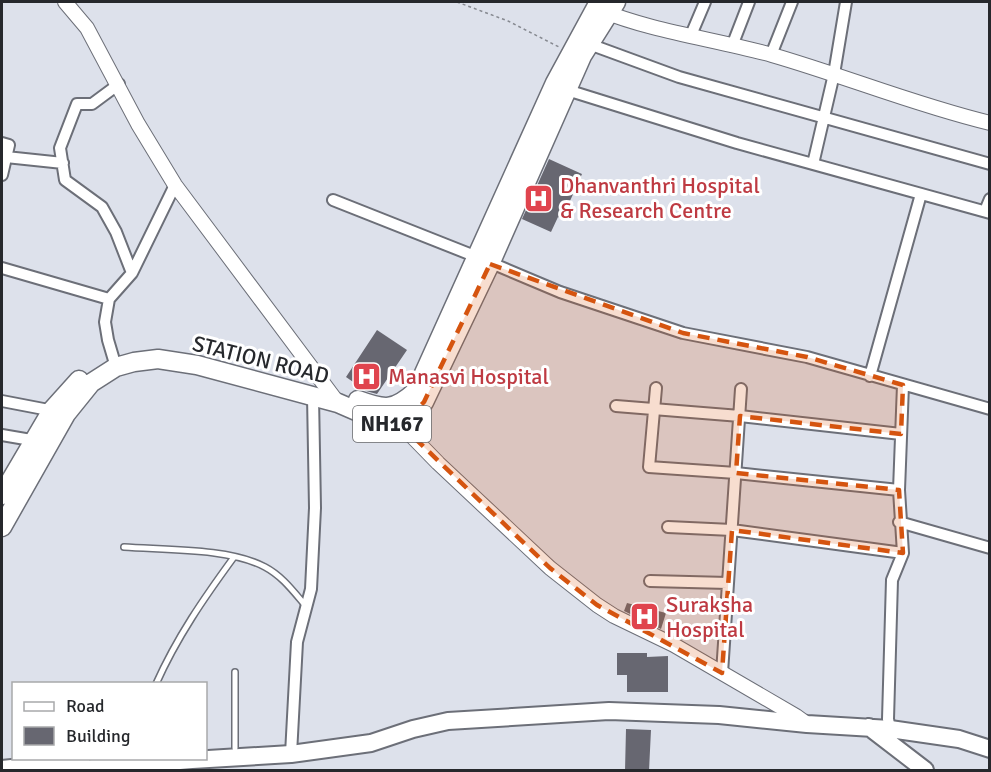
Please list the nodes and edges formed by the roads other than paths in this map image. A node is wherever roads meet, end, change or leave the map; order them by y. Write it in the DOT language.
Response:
graph roads {
  1 [pos="65,2"];
  2 [pos="705,2"];
  3 [pos="749,2"];
  4 [pos="792,2"];
  5 [pos="846,2"];
  6 [pos="604,6"];
  7 [pos="691,35"];
  8 [pos="589,44"];
  9 [pos="732,46"];
  10 [pos="771,55"];
  11 [pos="834,74"];
  12 [pos="118,84"];
  13 [pos="567,90"];
  14 [pos="824,117"];
  15 [pos="990,123"];
  16 [pos="2,143"];
  17 [pos="6,157"];
  18 [pos="63,163"];
  19 [pos="813,164"];
  20 [pos="990,164"];
  21 [pos="2,175"];
  22 [pos="175,185"];
  23 [pos="921,194"];
  24 [pos="990,199"];
  25 [pos="333,200"];
  26 [pos="987,212"];
  27 [pos="483,260"];
  28 [pos="2,268"];
  29 [pos="132,273"];
  30 [pos="109,299"];
  31 [pos="115,362"];
  32 [pos="870,376"];
  33 [pos="903,385"];
  34 [pos="656,388"];
  35 [pos="741,389"];
  36 [pos="326,397"];
  37 [pos="2,401"];
  38 [pos="616,406"];
  39 [pos="654,409"];
  40 [pos="990,409"];
  41 [pos="59,412"];
  42 [pos="740,416"];
  43 [pos="401,425"];
  44 [pos="901,434"];
  45 [pos="2,435"];
  46 [pos="41,442"];
  47 [pos="736,473"];
  48 [pos="899,490"];
  49 [pos="2,495"];
  50 [pos="899,522"];
  51 [pos="2,526"];
  52 [pos="668,527"];
  53 [pos="732,530"];
  54 [pos="124,547"];
  55 [pos="990,548"];
  56 [pos="903,552"];
  57 [pos="234,557"];
  58 [pos="650,581"];
  59 [pos="728,583"];
  60 [pos="307,608"];
  61 [pos="235,672"];
  62 [pos="722,673"];
  63 [pos="157,682"];
  64 [pos="801,720"];
  65 [pos="862,723"];
  66 [pos="889,724"];
  67 [pos="990,739"];
  68 [pos="235,748"];
  69 [pos="990,748"];
  70 [pos="292,750"];
  71 [pos="207,756"];
  72 [pos="207,759"];
  73 [pos="95,760"];
  74 [pos="195,760"];
  75 [pos="132,762"];
  76 [pos="2,769"];
  77 [pos="68,771"];
  78 [pos="925,771"];
  1 -- 12 [label="street"];
  2 -- 7 [label="street"];
  3 -- 9 [label="street"];
  4 -- 10 [label="street"];
  5 -- 11 [label="street"];
  6 -- 7 [label="street"];
  6 -- 8 [label="highway, STATION ROAD / NH167"];
  6 -- 27 [label="highway, STATION ROAD / NH167"];
  7 -- 9 [label="street"];
  8 -- 13 [label="highway, STATION ROAD / NH167"];
  8 -- 14 [label="street"];
  9 -- 10 [label="street"];
  10 -- 11 [label="street"];
  11 -- 14 [label="street"];
  11 -- 15 [label="street"];
  12 -- 18 [label="street"];
  12 -- 22 [label="street"];
  13 -- 19 [label="street"];
  13 -- 27 [label="highway, STATION ROAD / NH167"];
  14 -- 19 [label="street"];
  14 -- 20 [label="street"];
  16 -- 17 [label="street"];
  17 -- 18 [label="street"];
  17 -- 21 [label="street"];
  18 -- 29 [label="street"];
  19 -- 23 [label="street"];
  22 -- 29 [label="street"];
  22 -- 36 [label="street"];
  23 -- 26 [label="street"];
  23 -- 32 [label="street"];
  24 -- 26 [label="street"];
  25 -- 27 [label="street"];
  27 -- 32 [label="street"];
  27 -- 36 [label="highway, STATION ROAD / NH167"];
  27 -- 43 [label="highway, STATION ROAD / NH167"];
  28 -- 30 [label="street"];
  29 -- 30 [label="street"];
  30 -- 31 [label="street"];
  31 -- 36 [label="highway, STATION ROAD / NH167"];
  31 -- 41 [label="highway, STATION ROAD / NH167"];
  32 -- 33 [label="street"];
  33 -- 40 [label="street"];
  33 -- 44 [label="street"];
  34 -- 39 [label="street"];
  35 -- 42 [label="street"];
  36 -- 43 [label="highway, STATION ROAD / NH167"];
  36 -- 60 [label="street"];
  37 -- 41 [label="street"];
  38 -- 39 [label="street"];
  39 -- 42 [label="street"];
  39 -- 47 [label="street"];
  41 -- 46 [label="highway, STATION ROAD / NH167"];
  42 -- 44 [label="street"];
  42 -- 47 [label="street"];
  43 -- 62 [label="street"];
  44 -- 48 [label="street"];
  45 -- 46 [label="street"];
  46 -- 49 [label="highway, STATION ROAD / NH167"];
  46 -- 51 [label="highway, STATION ROAD / NH167"];
  47 -- 48 [label="street"];
  47 -- 53 [label="street"];
  48 -- 50 [label="street"];
  50 -- 55 [label="street"];
  50 -- 56 [label="street"];
  52 -- 53 [label="street"];
  53 -- 56 [label="street"];
  53 -- 59 [label="street"];
  54 -- 57 [label="lane"];
  56 -- 66 [label="street"];
  57 -- 60 [label="lane"];
  57 -- 63 [label="lane"];
  58 -- 59 [label="street"];
  59 -- 62 [label="street"];
  60 -- 70 [label="street"];
  61 -- 68 [label="lane"];
  62 -- 64 [label="street"];
  64 -- 65 [label="main road"];
  64 -- 70 [label="main road"];
  65 -- 66 [label="main road"];
  65 -- 78 [label="main road"];
  66 -- 67 [label="main road"];
  66 -- 69 [label="main road"];
  68 -- 70 [label="main road"];
  68 -- 71 [label="main road"];
  70 -- 72 [label="main road"];
  73 -- 76 [label="main road"];
  74 -- 75 [label="main road"];
  75 -- 77 [label="main road"];
}
